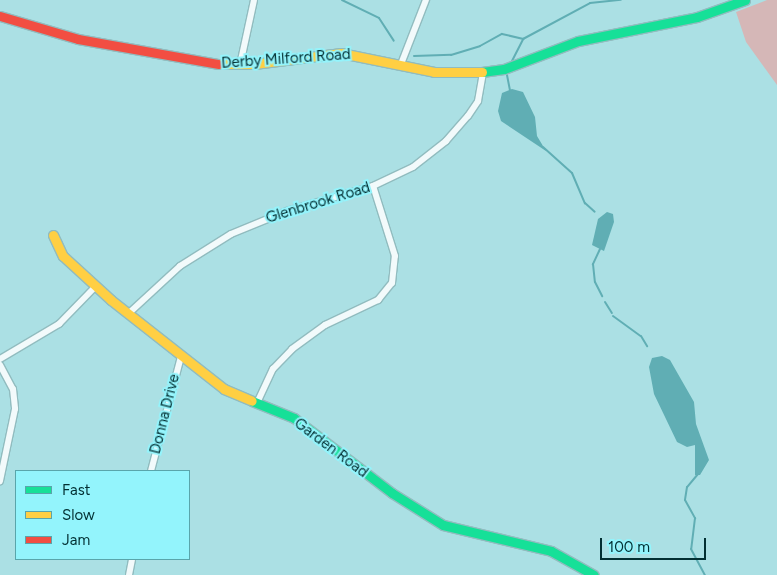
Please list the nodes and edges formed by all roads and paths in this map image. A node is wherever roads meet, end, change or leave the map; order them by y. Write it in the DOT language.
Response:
graph roads {
  1 [pos="254,0"];
  2 [pos="426,0"];
  3 [pos="745,0"];
  4 [pos="0,16"];
  5 [pos="401,64"];
  6 [pos="240,65"];
  7 [pos="483,73"];
  8 [pos="374,186"];
  9 [pos="53,235"];
  10 [pos="96,286"];
  11 [pos="128,314"];
  12 [pos="181,357"];
  13 [pos="0,359"];
  14 [pos="0,365"];
  15 [pos="257,403"];
  16 [pos="151,470"];
  17 [pos="0,481"];
  18 [pos="132,560"];
  19 [pos="129,575"];
  20 [pos="594,575"];
  1 -- 6 [label="street"];
  2 -- 5 [label="street"];
  3 -- 7 [label="main road, Derby Milford Road"];
  4 -- 6 [label="main road, Derby Milford Road"];
  5 -- 6 [label="main road, Derby Milford Road"];
  5 -- 7 [label="main road, Derby Milford Road"];
  7 -- 8 [label="street, Glenbrook Road"];
  8 -- 11 [label="street, Glenbrook Road"];
  8 -- 15 [label="street"];
  9 -- 10 [label="main road, Garden Road"];
  10 -- 11 [label="main road, Garden Road"];
  10 -- 13 [label="street"];
  11 -- 12 [label="main road, Garden Road"];
  12 -- 15 [label="main road, Garden Road"];
  12 -- 16 [label="street, Donna Drive"];
  14 -- 17 [label="street"];
  15 -- 20 [label="main road, Garden Road"];
  18 -- 19 [label="street"];
}
